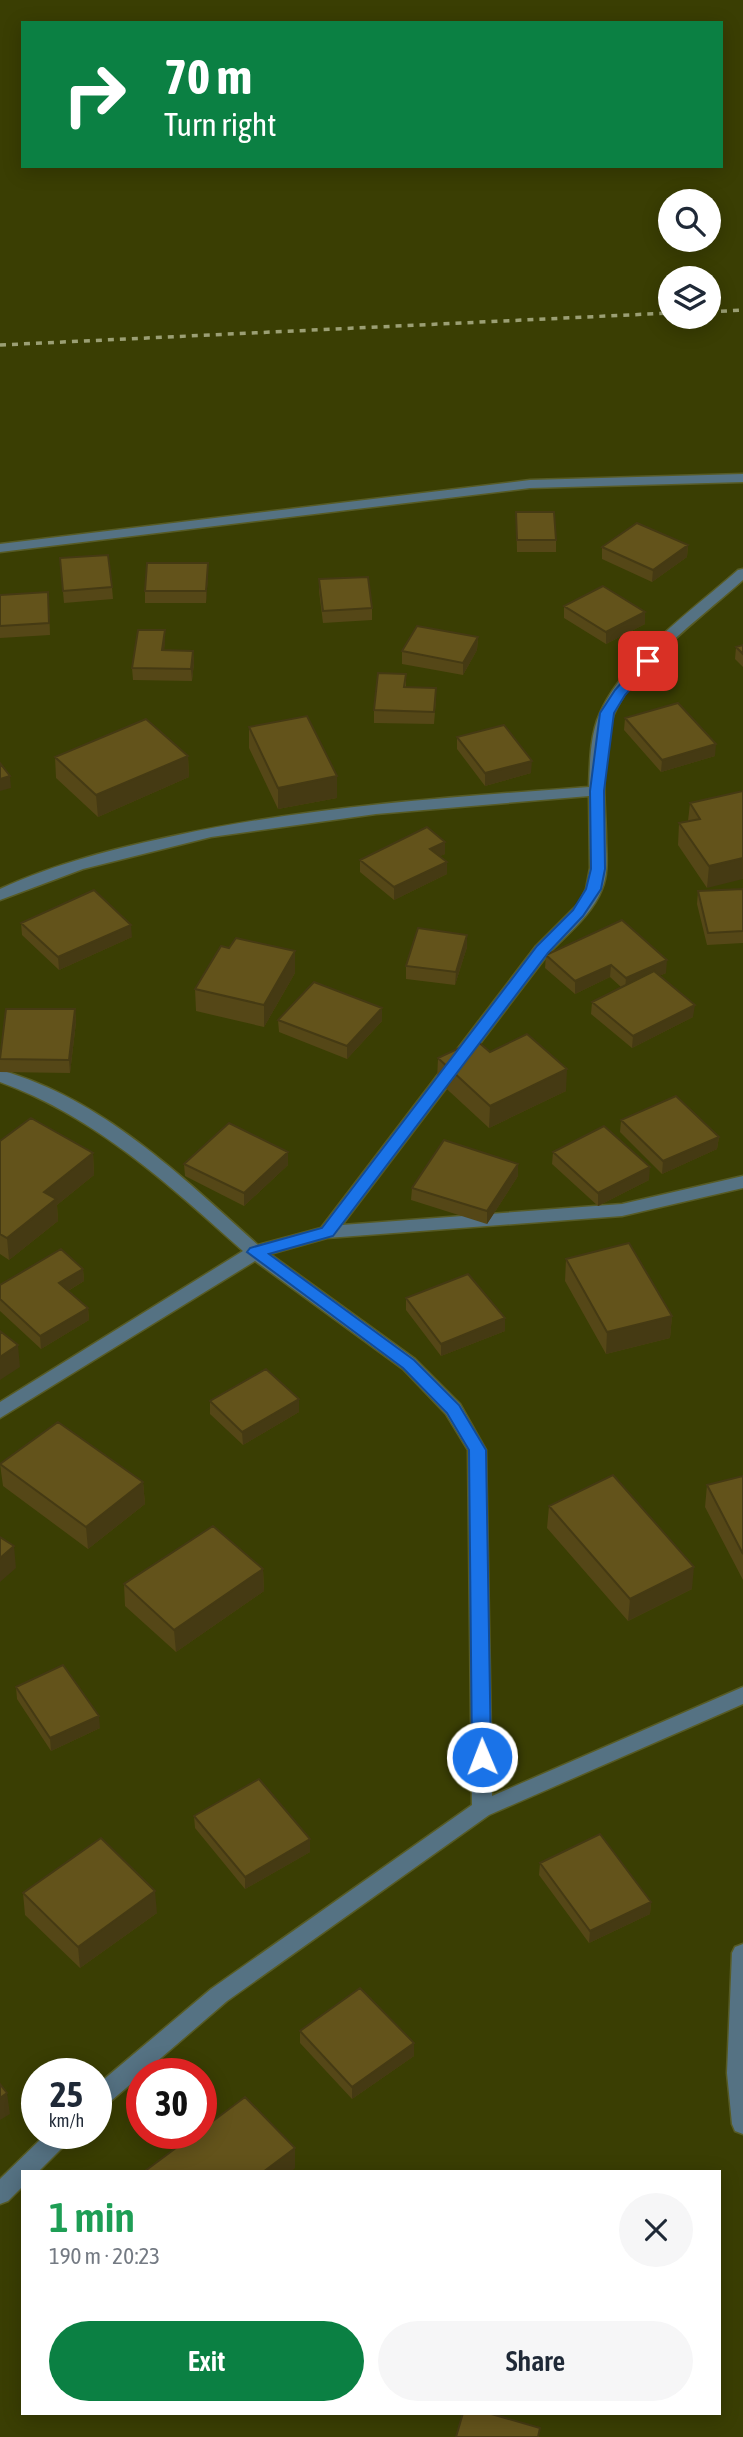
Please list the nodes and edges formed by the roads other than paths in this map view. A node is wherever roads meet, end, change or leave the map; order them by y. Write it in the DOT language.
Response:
graph roads {
  1 [pos="743,478"];
  2 [pos="0,548"];
  3 [pos="743,573"];
  4 [pos="597,791"];
  5 [pos="0,895"];
  6 [pos="0,1076"];
  7 [pos="743,1182"];
  8 [pos="327,1232"];
  9 [pos="255,1252"];
  10 [pos="0,1411"];
  11 [pos="743,1695"];
  12 [pos="482,1809"];
  13 [pos="743,1953"];
  14 [pos="112,2087"];
  15 [pos="743,2124"];
  16 [pos="45,2149"];
  17 [pos="24,2170"];
  18 [pos="21,2173"];
  19 [pos="0,2193"];
  1 -- 2 [label="street"];
  3 -- 4 [label="street"];
  4 -- 5 [label="street"];
  4 -- 8 [label="street"];
  6 -- 9 [label="street"];
  7 -- 8 [label="street"];
  8 -- 9 [label="street"];
  9 -- 10 [label="street"];
  9 -- 12 [label="street"];
  11 -- 12 [label="street"];
  12 -- 14 [label="street"];
  13 -- 15 [label="street"];
  16 -- 17 [label="street"];
  18 -- 19 [label="street"];
}
